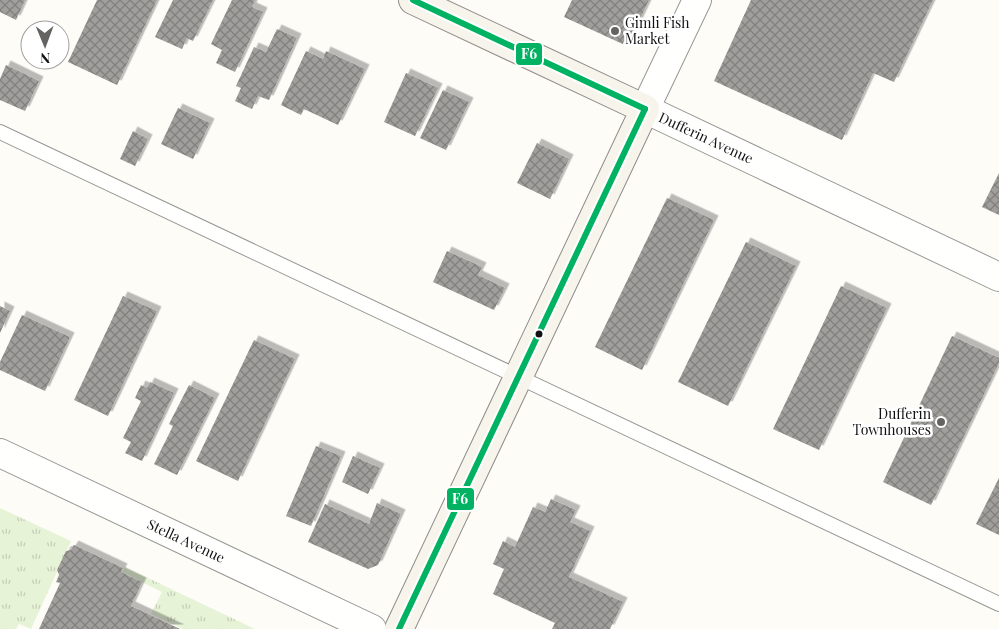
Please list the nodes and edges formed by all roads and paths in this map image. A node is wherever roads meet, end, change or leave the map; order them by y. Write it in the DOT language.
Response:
graph roads {
  1 [pos="413,0"];
  2 [pos="697,0"];
  3 [pos="645,109"];
  4 [pos="0,132"];
  5 [pos="999,278"];
  6 [pos="518,375"];
  7 [pos="0,453"];
  8 [pos="999,604"];
  9 [pos="372,629"];
  10 [pos="399,629"];
  1 -- 3 [label="main road, Dufferin Avenue"];
  2 -- 3 [label="street"];
  3 -- 5 [label="street, Dufferin Avenue"];
  3 -- 6 [label="main road"];
  4 -- 6 [label="lane"];
  6 -- 8 [label="lane"];
  6 -- 10 [label="main road"];
  7 -- 9 [label="street, Stella Avenue"];
}
